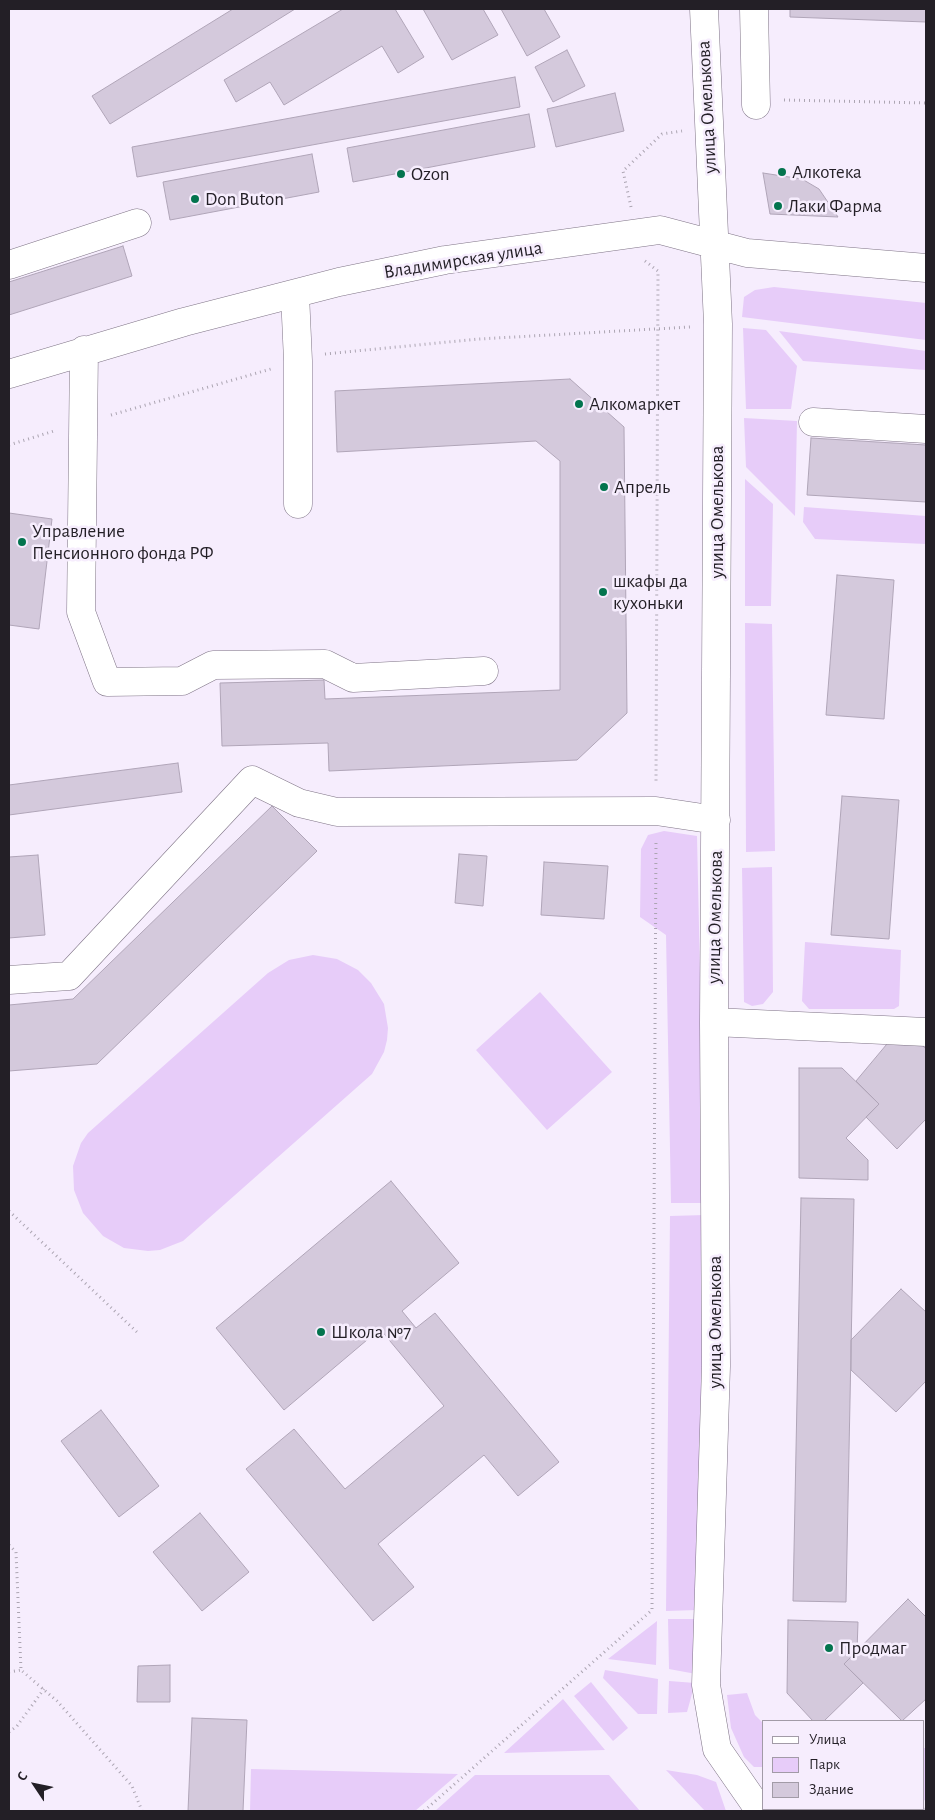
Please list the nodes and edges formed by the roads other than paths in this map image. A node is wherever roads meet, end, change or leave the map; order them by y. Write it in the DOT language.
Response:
graph roads {
  1 [pos="704,9"];
  2 [pos="754,9"];
  3 [pos="756,105"];
  4 [pos="137,223"];
  5 [pos="714,242"];
  6 [pos="9,265"];
  7 [pos="926,268"];
  8 [pos="295,294"];
  9 [pos="84,350"];
  10 [pos="9,374"];
  11 [pos="813,422"];
  12 [pos="926,429"];
  13 [pos="298,504"];
  14 [pos="484,671"];
  15 [pos="716,820"];
  16 [pos="9,980"];
  17 [pos="714,1022"];
  18 [pos="926,1032"];
  19 [pos="760,1811"];
  1 -- 5 [label="street, улица Омелькова"];
  2 -- 3 [label="street"];
  4 -- 6 [label="street"];
  5 -- 7 [label="street, Владимирская улица"];
  5 -- 8 [label="street, Владимирская улица"];
  5 -- 15 [label="street, улица Омелькова"];
  8 -- 9 [label="street, Владимирская улица"];
  8 -- 13 [label="street"];
  9 -- 10 [label="street, Владимирская улица"];
  9 -- 14 [label="street"];
  11 -- 12 [label="street"];
  15 -- 16 [label="street"];
  15 -- 17 [label="street, улица Омелькова"];
  17 -- 18 [label="street"];
  17 -- 19 [label="street, улица Омелькова"];
}
